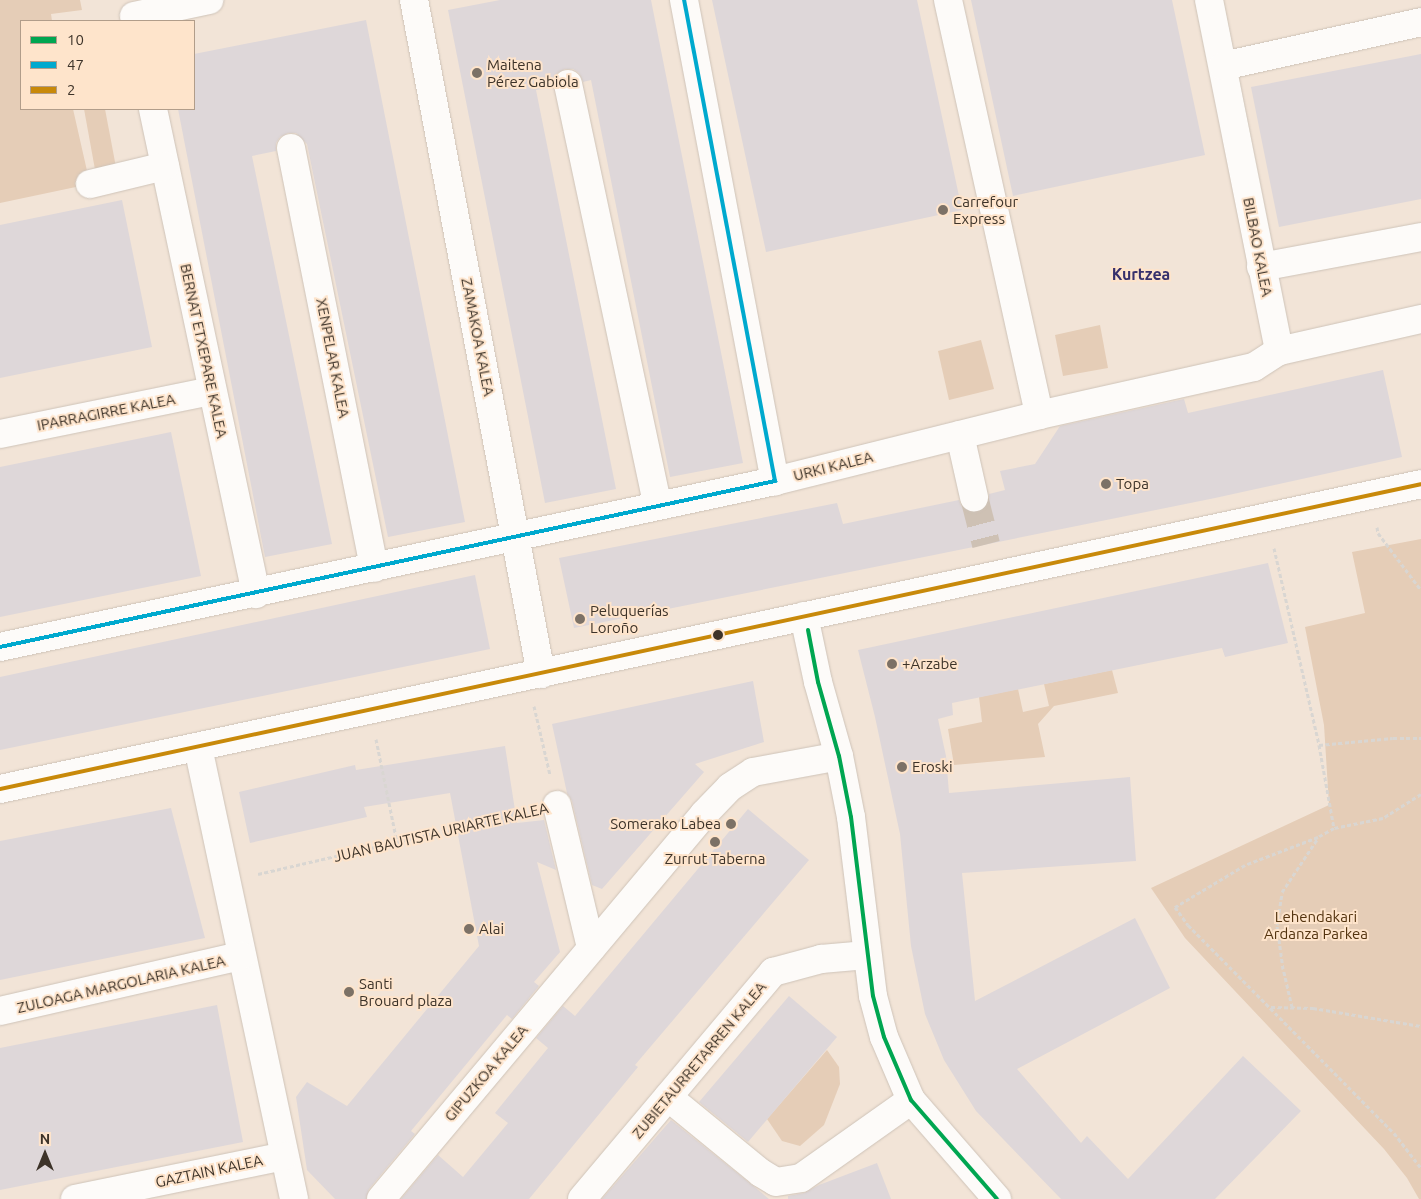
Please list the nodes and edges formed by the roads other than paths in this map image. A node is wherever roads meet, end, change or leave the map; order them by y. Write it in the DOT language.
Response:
graph roads {
  1 [pos="209,0"];
  2 [pos="414,0"];
  3 [pos="684,0"];
  4 [pos="948,0"];
  5 [pos="1209,0"];
  6 [pos="133,12"];
  7 [pos="1421,22"];
  8 [pos="1223,66"];
  9 [pos="568,84"];
  10 [pos="153,110"];
  11 [pos="291,148"];
  12 [pos="165,166"];
  13 [pos="90,184"];
  14 [pos="1421,237"];
  15 [pos="1261,268"];
  16 [pos="1421,319"];
  17 [pos="1279,351"];
  18 [pos="212,391"];
  19 [pos="1038,415"];
  20 [pos="0,434"];
  21 [pos="960,435"];
  22 [pos="775,481"];
  23 [pos="1421,484"];
  24 [pos="974,497"];
  25 [pos="658,506"];
  26 [pos="517,537"];
  27 [pos="374,568"];
  28 [pos="256,594"];
  29 [pos="804,616"];
  30 [pos="0,647"];
  31 [pos="534,676"];
  32 [pos="198,747"];
  33 [pos="839,756"];
  34 [pos="0,789"];
  35 [pos="557,805"];
  36 [pos="591,948"];
  37 [pos="868,955"];
  38 [pos="241,956"];
  39 [pos="0,1011"];
  40 [pos="668,1097"];
  41 [pos="911,1100"];
  42 [pos="284,1156"];
  43 [pos="75,1199"];
  44 [pos="294,1199"];
  45 [pos="381,1199"];
  46 [pos="582,1199"];
  47 [pos="997,1199"];
  1 -- 6 [label="street"];
  2 -- 26 [label="street, ZAMAKOA KALEA"];
  3 -- 22 [label="street"];
  4 -- 19 [label="street"];
  5 -- 8 [label="street, BILBAO KALEA"];
  7 -- 8 [label="street"];
  8 -- 15 [label="street, BILBAO KALEA"];
  9 -- 25 [label="street"];
  10 -- 12 [label="street, BERNAT ETXEPARE KALEA"];
  11 -- 27 [label="street, XENPELAR KALEA"];
  12 -- 13 [label="street"];
  12 -- 18 [label="street, BERNAT ETXEPARE KALEA"];
  14 -- 15 [label="street"];
  15 -- 17 [label="street, BILBAO KALEA"];
  16 -- 17 [label="street"];
  17 -- 19 [label="street, URKI KALEA"];
  18 -- 20 [label="street, IPARRAGIRRE KALEA"];
  18 -- 28 [label="street, BERNAT ETXEPARE KALEA"];
  19 -- 21 [label="street, URKI KALEA"];
  21 -- 22 [label="street, URKI KALEA"];
  21 -- 24 [label="street"];
  22 -- 25 [label="street, URKI KALEA"];
  23 -- 29 [label="street"];
  25 -- 26 [label="street, URKI KALEA"];
  26 -- 27 [label="street, URKI KALEA"];
  26 -- 31 [label="street, ZAMAKOA KALEA"];
  27 -- 28 [label="street, URKI KALEA"];
  28 -- 30 [label="street, URKI KALEA"];
  29 -- 31 [label="street"];
  29 -- 33 [label="street"];
  31 -- 32 [label="street"];
  32 -- 34 [label="street"];
  32 -- 38 [label="street"];
  33 -- 36 [label="street, GIPUZKOA KALEA"];
  33 -- 37 [label="street"];
  35 -- 36 [label="street"];
  36 -- 45 [label="street, GIPUZKOA KALEA"];
  37 -- 40 [label="street, ZUBIETAURRETARREN KALEA"];
  37 -- 41 [label="street"];
  38 -- 39 [label="street, ZULOAGA MARGOLARIA KALEA"];
  38 -- 42 [label="street"];
  40 -- 41 [label="street"];
  40 -- 46 [label="street, ZUBIETAURRETARREN KALEA"];
  41 -- 47 [label="street"];
  42 -- 43 [label="street, GAZTAIN KALEA"];
  42 -- 44 [label="street"];
}
